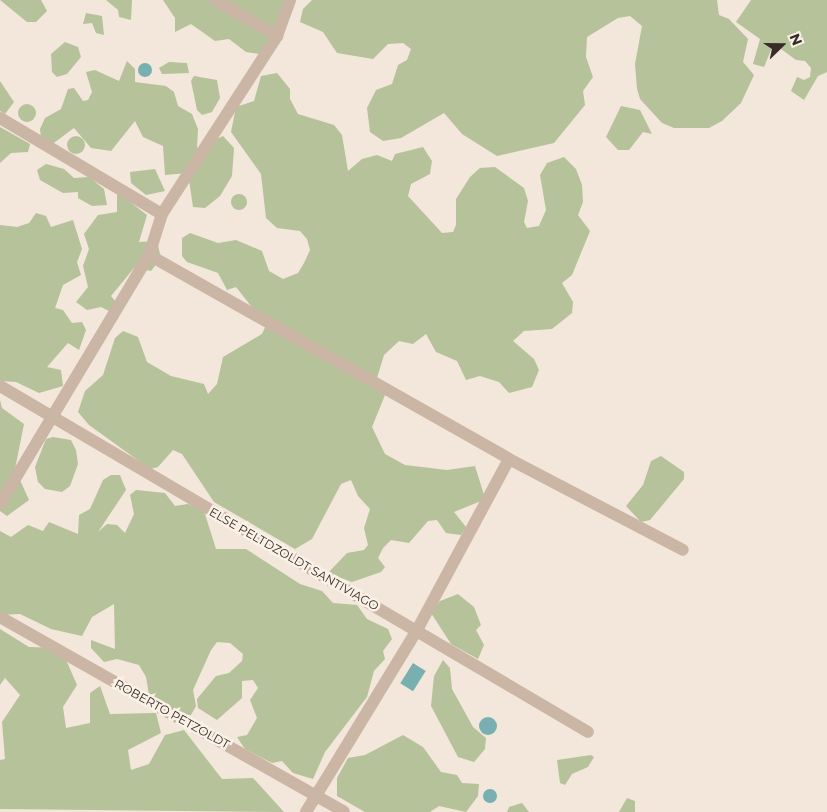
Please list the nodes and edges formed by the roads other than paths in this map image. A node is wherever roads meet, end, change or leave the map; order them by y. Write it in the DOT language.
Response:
graph roads {
  1 [pos="215,0"];
  2 [pos="290,0"];
  3 [pos="277,36"];
  4 [pos="0,118"];
  5 [pos="162,214"];
  6 [pos="149,255"];
  7 [pos="0,386"];
  8 [pos="52,417"];
  9 [pos="509,459"];
  10 [pos="0,504"];
  11 [pos="683,550"];
  12 [pos="0,617"];
  13 [pos="417,630"];
  14 [pos="588,732"];
  15 [pos="316,795"];
  16 [pos="306,812"];
  17 [pos="344,812"];
  1 -- 3 [label="street"];
  2 -- 3 [label="street"];
  3 -- 5 [label="street"];
  4 -- 5 [label="street"];
  5 -- 6 [label="street"];
  6 -- 8 [label="street"];
  6 -- 9 [label="street"];
  7 -- 8 [label="street, ELSE PELTDZOLDT SANTIVIAGO"];
  8 -- 10 [label="street"];
  8 -- 13 [label="street, ELSE PELTDZOLDT SANTIVIAGO"];
  9 -- 11 [label="street"];
  9 -- 13 [label="street"];
  12 -- 15 [label="street, ROBERTO PETZOLDT"];
  13 -- 14 [label="street, ELSE PELTDZOLDT SANTIVIAGO"];
  13 -- 15 [label="street"];
  15 -- 16 [label="street"];
  15 -- 17 [label="street, ROBERTO PETZOLDT"];
}
